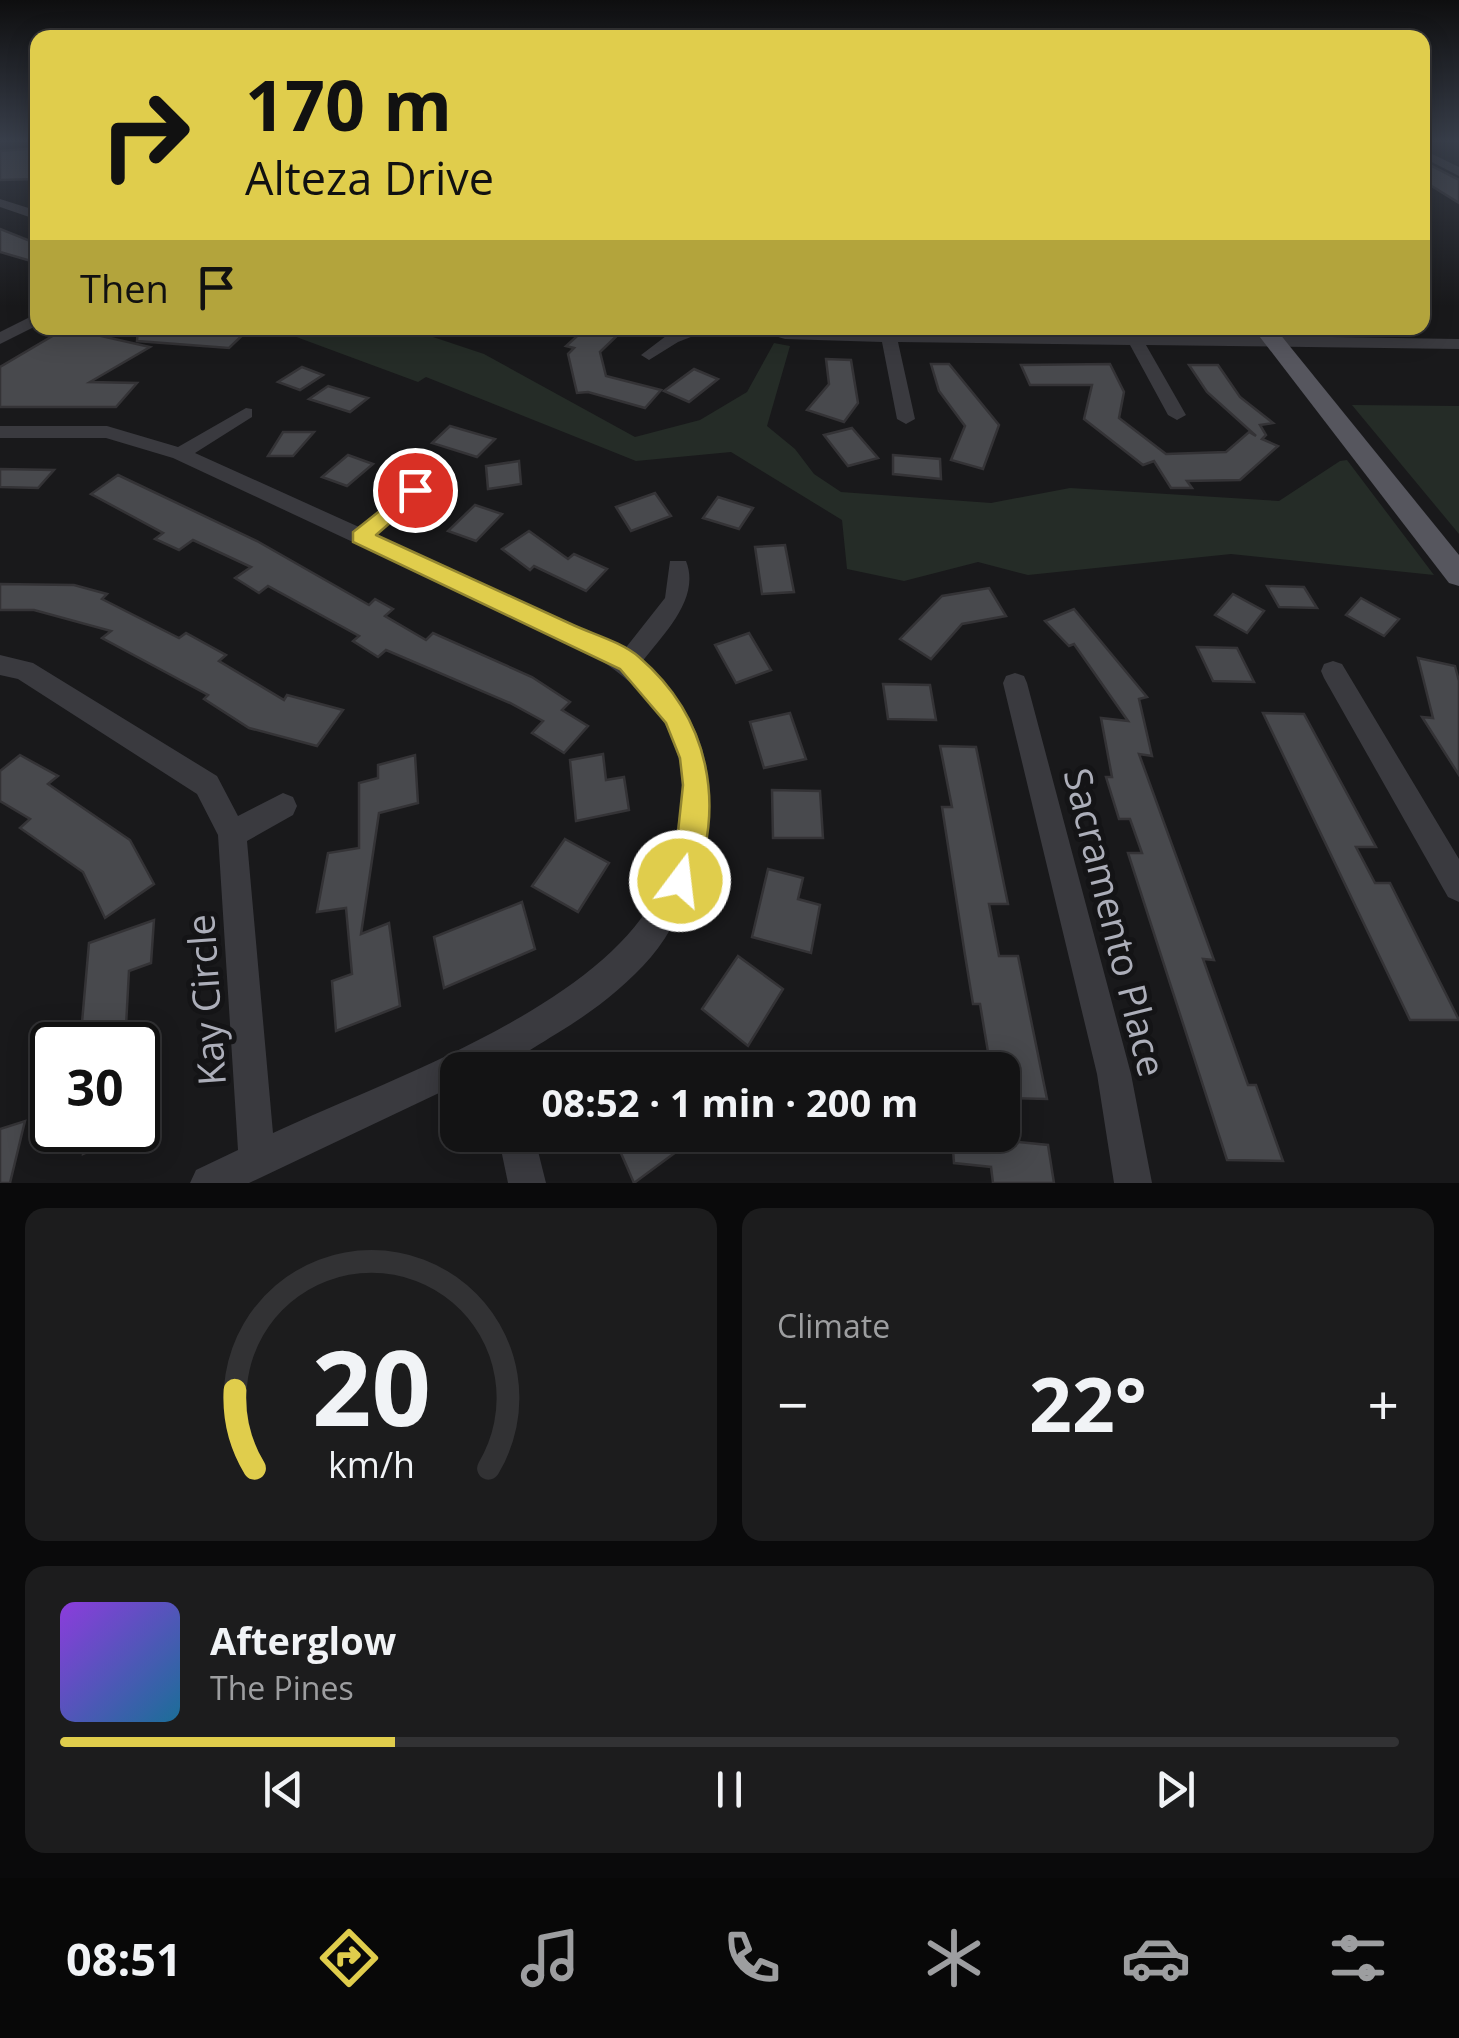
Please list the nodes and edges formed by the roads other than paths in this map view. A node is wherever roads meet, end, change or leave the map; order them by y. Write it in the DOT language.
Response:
graph roads {
  1 [pos="1,196"];
  2 [pos="30,212"];
  3 [pos="30,322"];
  4 [pos="684,335"];
  5 [pos="820,335"];
  6 [pos="1270,335"];
  7 [pos="889,337"];
  8 [pos="0,339"];
  9 [pos="1134,340"];
  10 [pos="1459,344"];
  11 [pos="649,354"];
  12 [pos="246,413"];
  13 [pos="1177,415"];
  14 [pos="906,419"];
  15 [pos="0,432"];
  16 [pos="180,454"];
  17 [pos="415,490"];
  18 [pos="361,537"];
  19 [pos="678,566"];
  20 [pos="1459,575"];
  21 [pos="629,662"];
  22 [pos="0,665"];
  23 [pos="1334,671"];
  24 [pos="1015,682"];
  25 [pos="283,806"];
  26 [pos="232,834"];
  27 [pos="1459,886"];
  28 [pos="510,1052"];
  29 [pos="440,1084"];
  30 [pos="520,1152"];
  31 [pos="257,1159"];
  32 [pos="209,1183"];
  33 [pos="527,1183"];
  34 [pos="1133,1183"];
  1 -- 2 [label="street"];
  3 -- 8 [label="street"];
  4 -- 11 [label="street"];
  5 -- 7 [label="street"];
  6 -- 9 [label="street"];
  6 -- 10 [label="street"];
  6 -- 20 [label="main road"];
  7 -- 9 [label="street"];
  7 -- 14 [label="street"];
  9 -- 13 [label="street"];
  12 -- 16 [label="street"];
  15 -- 16 [label="street"];
  16 -- 18 [label="street"];
  17 -- 18 [label="street"];
  18 -- 21 [label="street"];
  19 -- 21 [label="street"];
  21 -- 28 [label="street"];
  22 -- 26 [label="street, Kay Circle"];
  23 -- 27 [label="street"];
  24 -- 34 [label="street, Sacramento Place"];
  25 -- 26 [label="street"];
  26 -- 31 [label="street, Kay Circle"];
  29 -- 31 [label="street"];
  30 -- 33 [label="street"];
  31 -- 32 [label="street"];
}
